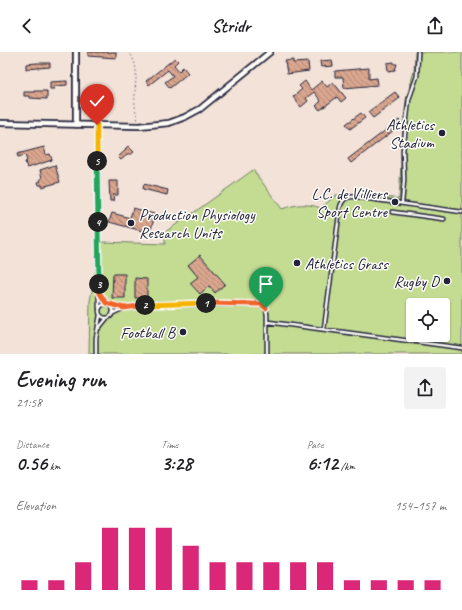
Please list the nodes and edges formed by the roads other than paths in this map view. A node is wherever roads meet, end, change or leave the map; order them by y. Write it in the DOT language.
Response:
graph roads {
  1 [pos="76,52"];
  2 [pos="269,52"];
  3 [pos="418,52"];
  4 [pos="0,124"];
  5 [pos="76,125"];
  6 [pos="97,125"];
  7 [pos="402,203"];
  8 [pos="392,212"];
  9 [pos="462,212"];
  10 [pos="444,219"];
  11 [pos="99,292"];
  12 [pos="106,303"];
  13 [pos="111,305"];
  14 [pos="99,308"];
  15 [pos="124,308"];
  16 [pos="113,313"];
  17 [pos="100,314"];
  18 [pos="108,318"];
  19 [pos="268,322"];
  20 [pos="98,328"];
  21 [pos="324,329"];
  22 [pos="462,348"];
  23 [pos="96,354"];
  24 [pos="267,354"];
  1 -- 5 [label="street"];
  2 -- 6 [label="street"];
  3 -- 7 [label="lane"];
  4 -- 5 [label="street"];
  5 -- 6 [label="street"];
  6 -- 11 [label="lane"];
  7 -- 9 [label="lane"];
  7 -- 21 [label="lane"];
  8 -- 10 [label="lane"];
  11 -- 12 [label="lane"];
  11 -- 14 [label="lane"];
  12 -- 13 [label="lane"];
  12 -- 14 [label="lane"];
  13 -- 15 [label="lane"];
  13 -- 16 [label="lane"];
  14 -- 17 [label="lane"];
  15 -- 16 [label="lane"];
  15 -- 19 [label="lane"];
  16 -- 18 [label="lane"];
  17 -- 18 [label="lane"];
  17 -- 20 [label="lane"];
  18 -- 20 [label="lane"];
  19 -- 21 [label="lane"];
  19 -- 24 [label="lane"];
  20 -- 23 [label="lane"];
  21 -- 22 [label="lane"];
}
